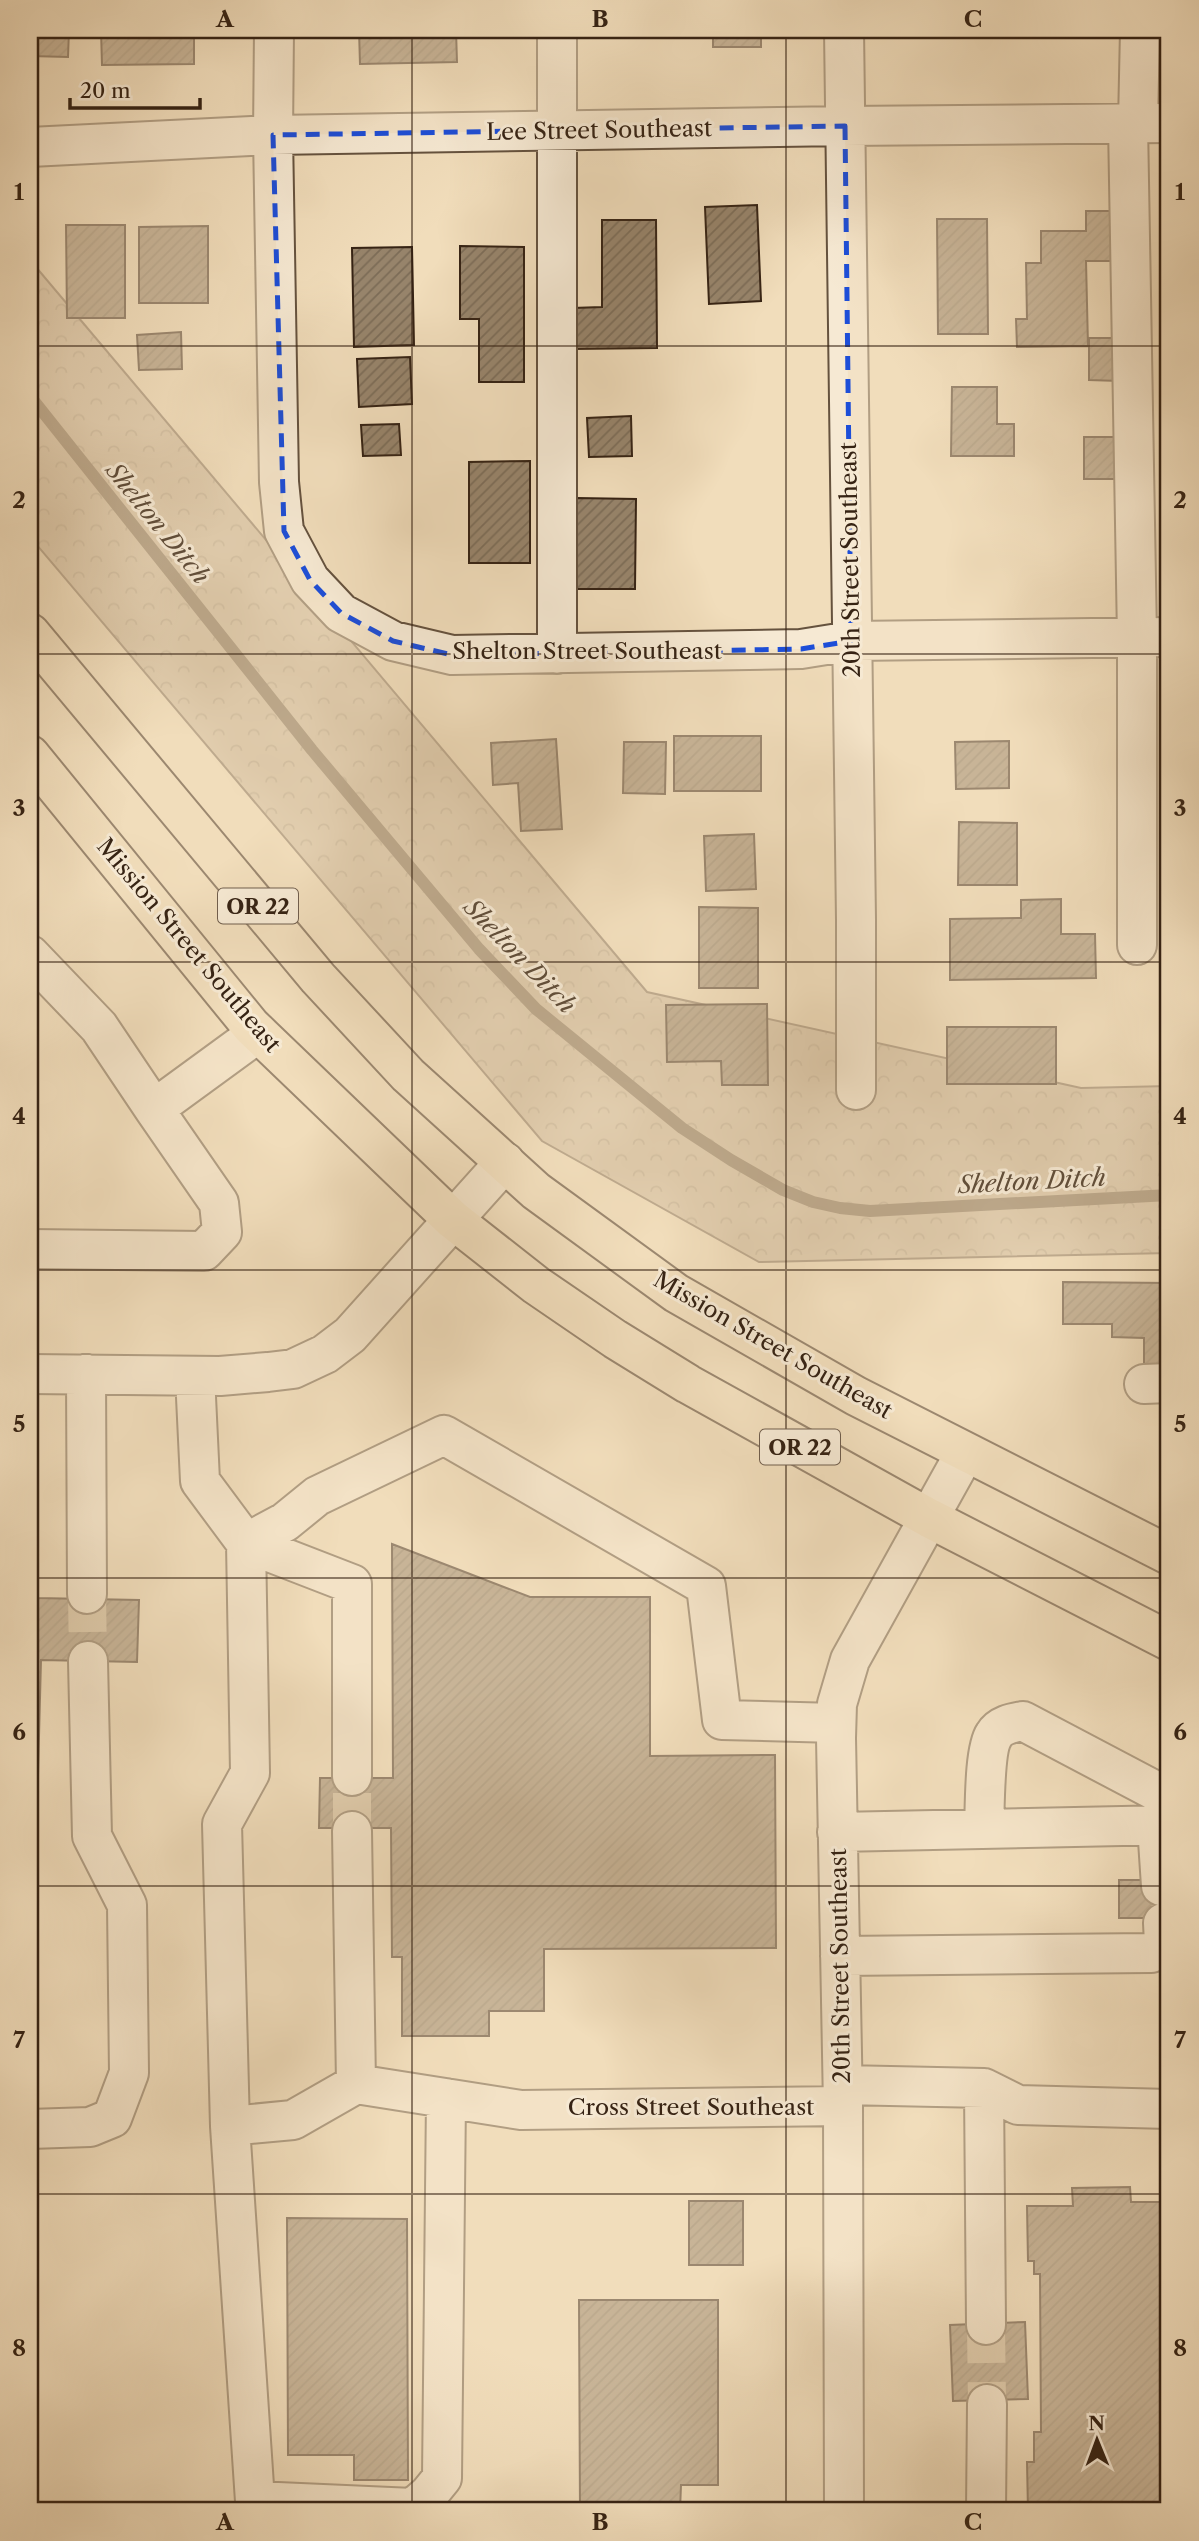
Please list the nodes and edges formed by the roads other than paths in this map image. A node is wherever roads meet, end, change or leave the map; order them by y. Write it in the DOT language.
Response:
graph roads {
  1 [pos="274,30"];
  2 [pos="557,30"];
  3 [pos="844,30"];
  4 [pos="1140,30"];
  5 [pos="1145,123"];
  6 [pos="845,126"];
  7 [pos="556,131"];
  8 [pos="273,135"];
  9 [pos="30,147"];
  10 [pos="30,633"];
  11 [pos="1153,637"];
  12 [pos="851,641"];
  13 [pos="557,654"];
  14 [pos="30,755"];
  15 [pos="1137,945"];
  16 [pos="30,955"];
  17 [pos="258,1032"];
  18 [pos="856,1090"];
  19 [pos="153,1109"];
  20 [pos="505,1162"];
  21 [pos="452,1219"];
  22 [pos="30,1249"];
  23 [pos="30,1374"];
  24 [pos="86,1374"];
  25 [pos="195,1376"];
  26 [pos="965,1453"];
  27 [pos="929,1518"];
  28 [pos="246,1544"];
  29 [pos="1169,1555"];
  30 [pos="87,1594"];
  31 [pos="1169,1641"];
  32 [pos="88,1661"];
  33 [pos="836,1723"];
  34 [pos="352,1776"];
  35 [pos="1165,1816"];
  36 [pos="984,1829"];
  37 [pos="352,1831"];
  38 [pos="837,1832"];
  39 [pos="840,1956"];
  40 [pos="356,2084"];
  41 [pos="978,2088"];
  42 [pos="843,2095"];
  43 [pos="446,2098"];
  44 [pos="1169,2109"];
  45 [pos="230,2126"];
  46 [pos="30,2129"];
  47 [pos="986,2325"];
  48 [pos="987,2404"];
  49 [pos="255,2506"];
  50 [pos="413,2509"];
  51 [pos="844,2511"];
  52 [pos="986,2511"];
  1 -- 8 [label="street, Shelton Street Southeast"];
  2 -- 7 [label="street"];
  3 -- 6 [label="street, 20th Street Southeast"];
  4 -- 5 [label="street"];
  5 -- 6 [label="street, Lee Street Southeast"];
  5 -- 11 [label="street"];
  6 -- 7 [label="street, Lee Street Southeast"];
  6 -- 12 [label="street, 20th Street Southeast"];
  7 -- 8 [label="street, Lee Street Southeast"];
  7 -- 13 [label="street"];
  8 -- 9 [label="street, Lee Street Southeast"];
  8 -- 13 [label="street, Shelton Street Southeast"];
  10 -- 20 [label="highway, Mission Street Southeast / OR 22"];
  11 -- 12 [label="street, Shelton Street Southeast"];
  11 -- 15 [label="street"];
  12 -- 13 [label="street, Shelton Street Southeast"];
  12 -- 18 [label="street, 20th Street Southeast"];
  14 -- 17 [label="highway, Mission Street Southeast / OR 22"];
  16 -- 19 [label="street"];
  17 -- 19 [label="street"];
  17 -- 21 [label="highway, Mission Street Southeast / OR 22"];
  19 -- 22 [label="street"];
  20 -- 21 [label="street"];
  20 -- 26 [label="highway, Mission Street Southeast / OR 22"];
  21 -- 25 [label="street"];
  21 -- 27 [label="highway, Mission Street Southeast / OR 22"];
  23 -- 24 [label="street"];
  24 -- 25 [label="street"];
  24 -- 30 [label="street"];
  25 -- 28 [label="street"];
  26 -- 27 [label="street, 20th Street Southeast"];
  26 -- 29 [label="highway, Mission Street Southeast / OR 22"];
  27 -- 31 [label="highway, Mission Street Southeast / OR 22"];
  27 -- 33 [label="street, 20th Street Southeast"];
  28 -- 33 [label="street"];
  28 -- 34 [label="street"];
  28 -- 45 [label="street"];
  32 -- 46 [label="street"];
  33 -- 38 [label="street, 20th Street Southeast"];
  35 -- 36 [label="street"];
  35 -- 36 [label="street"];
  35 -- 39 [label="street"];
  36 -- 38 [label="street"];
  37 -- 40 [label="street"];
  38 -- 39 [label="street, 20th Street Southeast"];
  39 -- 42 [label="street, 20th Street Southeast"];
  40 -- 43 [label="street, Cross Street Southeast"];
  40 -- 45 [label="street"];
  41 -- 42 [label="street, Cross Street Southeast"];
  41 -- 44 [label="street"];
  41 -- 47 [label="street"];
  42 -- 43 [label="street, Cross Street Southeast"];
  42 -- 51 [label="street, 20th Street Southeast"];
  43 -- 50 [label="street"];
  45 -- 49 [label="street"];
  48 -- 52 [label="street"];
  49 -- 50 [label="street"];
}
